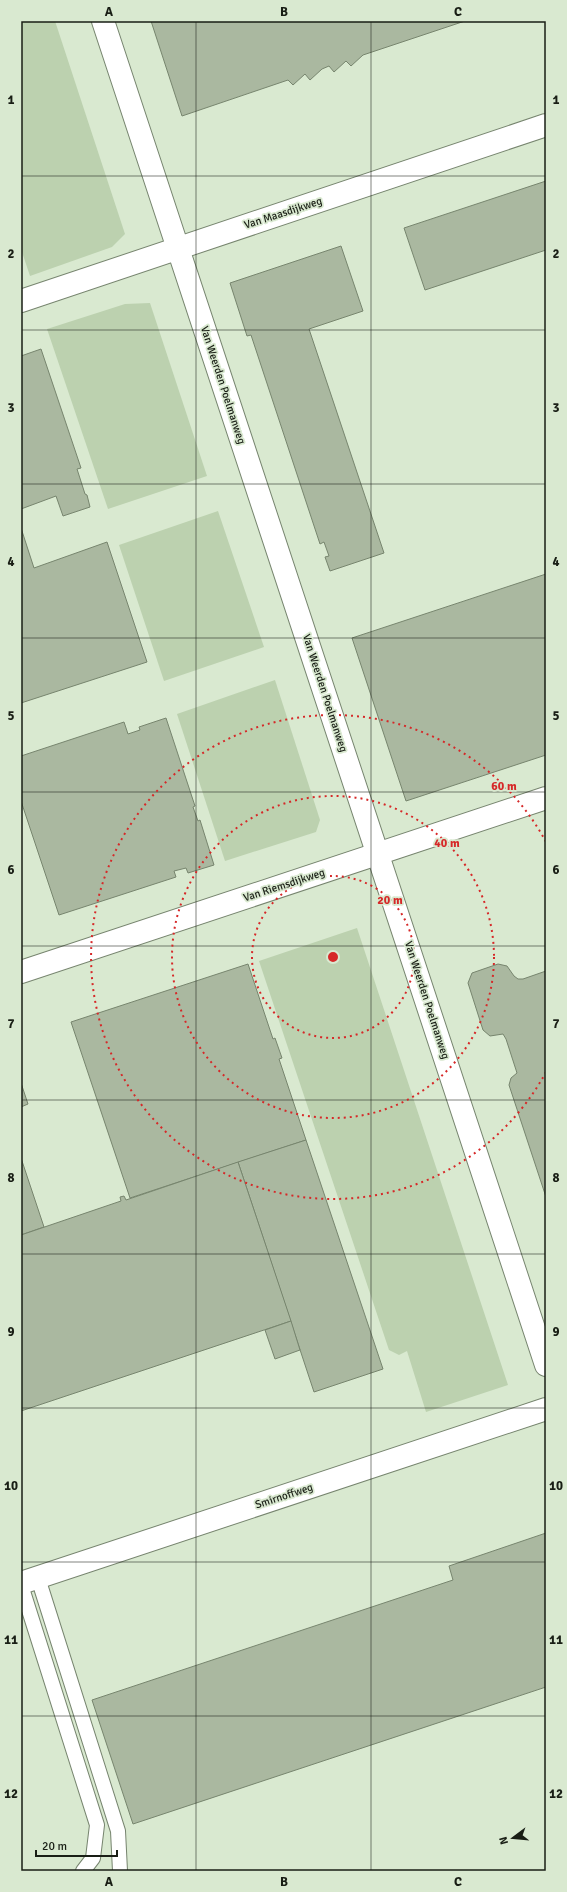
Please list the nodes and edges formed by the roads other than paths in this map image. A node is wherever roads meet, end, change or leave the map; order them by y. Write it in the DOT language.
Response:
graph roads {
  1 [pos="103,21"];
  2 [pos="546,125"];
  3 [pos="178,248"];
  4 [pos="21,301"];
  5 [pos="546,798"];
  6 [pos="378,854"];
  7 [pos="21,972"];
  8 [pos="546,1365"];
  9 [pos="546,1409"];
  10 [pos="26,1582"];
  11 [pos="82,1871"];
  12 [pos="120,1871"];
  1 -- 3 [label="street, Van Weerden Poelmanweg"];
  2 -- 3 [label="street, Van Maasdijkweg"];
  3 -- 4 [label="street, Van Maasdijkweg"];
  3 -- 6 [label="street, Van Weerden Poelmanweg"];
  5 -- 6 [label="street, Van Riemsdijkweg"];
  6 -- 7 [label="street, Van Riemsdijkweg"];
  6 -- 8 [label="street, Van Weerden Poelmanweg"];
  9 -- 10 [label="street, Smirnoffweg"];
  10 -- 11 [label="lane"];
  10 -- 12 [label="lane"];
}
